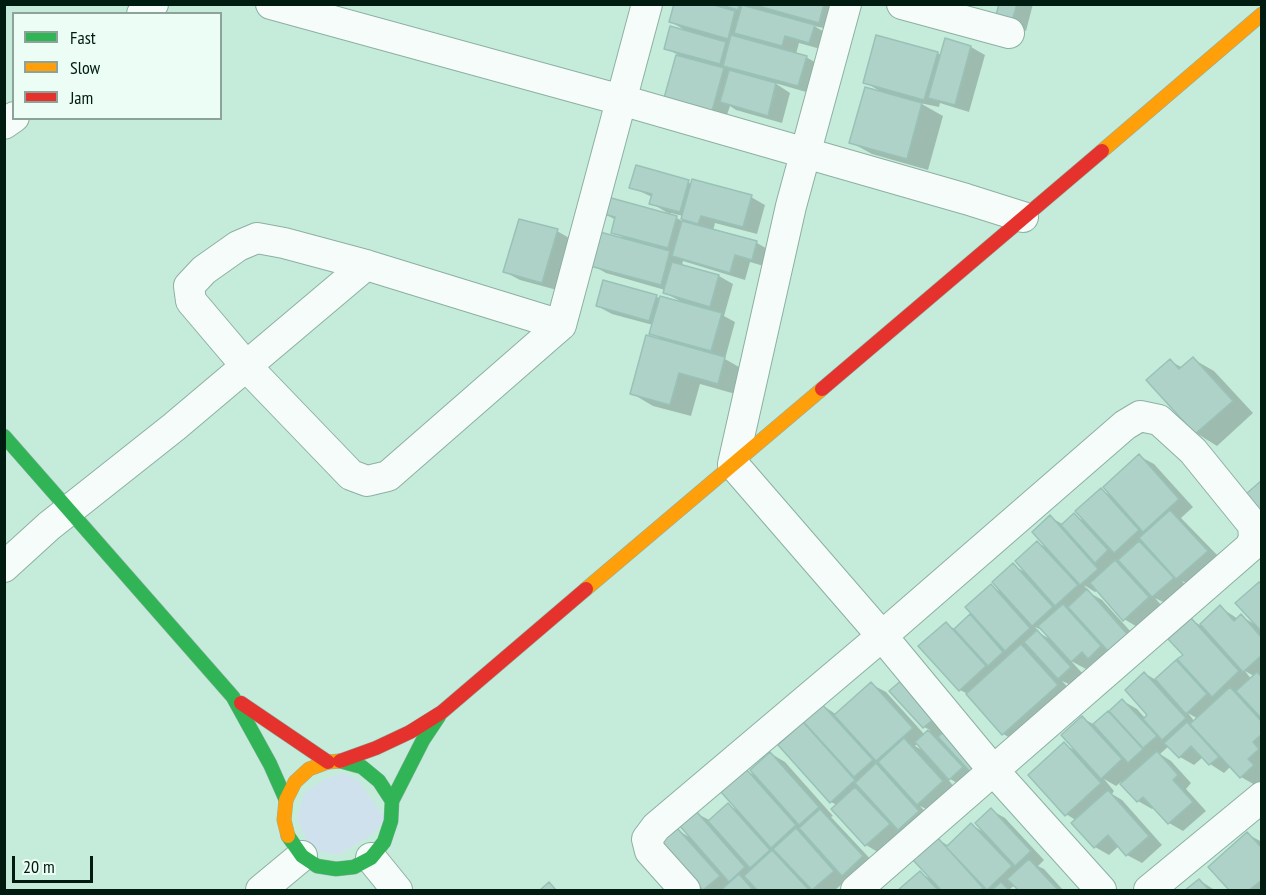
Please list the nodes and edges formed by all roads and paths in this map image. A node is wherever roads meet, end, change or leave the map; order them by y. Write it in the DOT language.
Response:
graph roads {
  1 [pos="271,4"];
  2 [pos="357,4"];
  3 [pos="647,4"];
  4 [pos="846,4"];
  5 [pos="902,4"];
  6 [pos="1262,14"];
  7 [pos="1010,33"];
  8 [pos="397,38"];
  9 [pos="621,100"];
  10 [pos="805,153"];
  11 [pos="1023,218"];
  12 [pos="366,266"];
  13 [pos="561,324"];
  14 [pos="247,367"];
  15 [pos="4,436"];
  16 [pos="733,464"];
  17 [pos="70,509"];
  18 [pos="4,567"];
  19 [pos="882,636"];
  20 [pos="233,697"];
  21 [pos="442,712"];
  22 [pos="334,761"];
  23 [pos="993,770"];
  24 [pos="1262,797"];
  25 [pos="286,800"];
  26 [pos="392,801"];
  27 [pos="302,856"];
  28 [pos="371,858"];
  29 [pos="261,891"];
  30 [pos="397,891"];
  31 [pos="685,891"];
  32 [pos="856,891"];
  33 [pos="1101,891"];
  34 [pos="1149,891"];
  1 -- 8 [label="street"];
  2 -- 8 [label="street"];
  3 -- 9 [label="street"];
  4 -- 10 [label="street"];
  5 -- 7 [label="street"];
  6 -- 11 [label="street"];
  8 -- 9 [label="street"];
  9 -- 10 [label="street"];
  9 -- 13 [label="street"];
  10 -- 11 [label="street"];
  10 -- 16 [label="street"];
  11 -- 16 [label="street"];
  12 -- 13 [label="street"];
  12 -- 14 [label="street"];
  12 -- 14 [label="street"];
  13 -- 14 [label="street"];
  14 -- 17 [label="street"];
  15 -- 17 [label="street"];
  16 -- 19 [label="street"];
  16 -- 21 [label="street"];
  17 -- 18 [label="street"];
  17 -- 20 [label="street"];
  19 -- 23 [label="street"];
  19 -- 23 [label="street"];
  19 -- 31 [label="street"];
  20 -- 22 [label="street"];
  20 -- 25 [label="street"];
  21 -- 22 [label="street"];
  21 -- 26 [label="street"];
  22 -- 25 [label="street"];
  22 -- 26 [label="street"];
  23 -- 32 [label="street"];
  23 -- 33 [label="street"];
  24 -- 34 [label="street"];
  25 -- 27 [label="street"];
  26 -- 28 [label="street"];
  27 -- 28 [label="street"];
  27 -- 29 [label="street"];
  28 -- 30 [label="street"];
}
